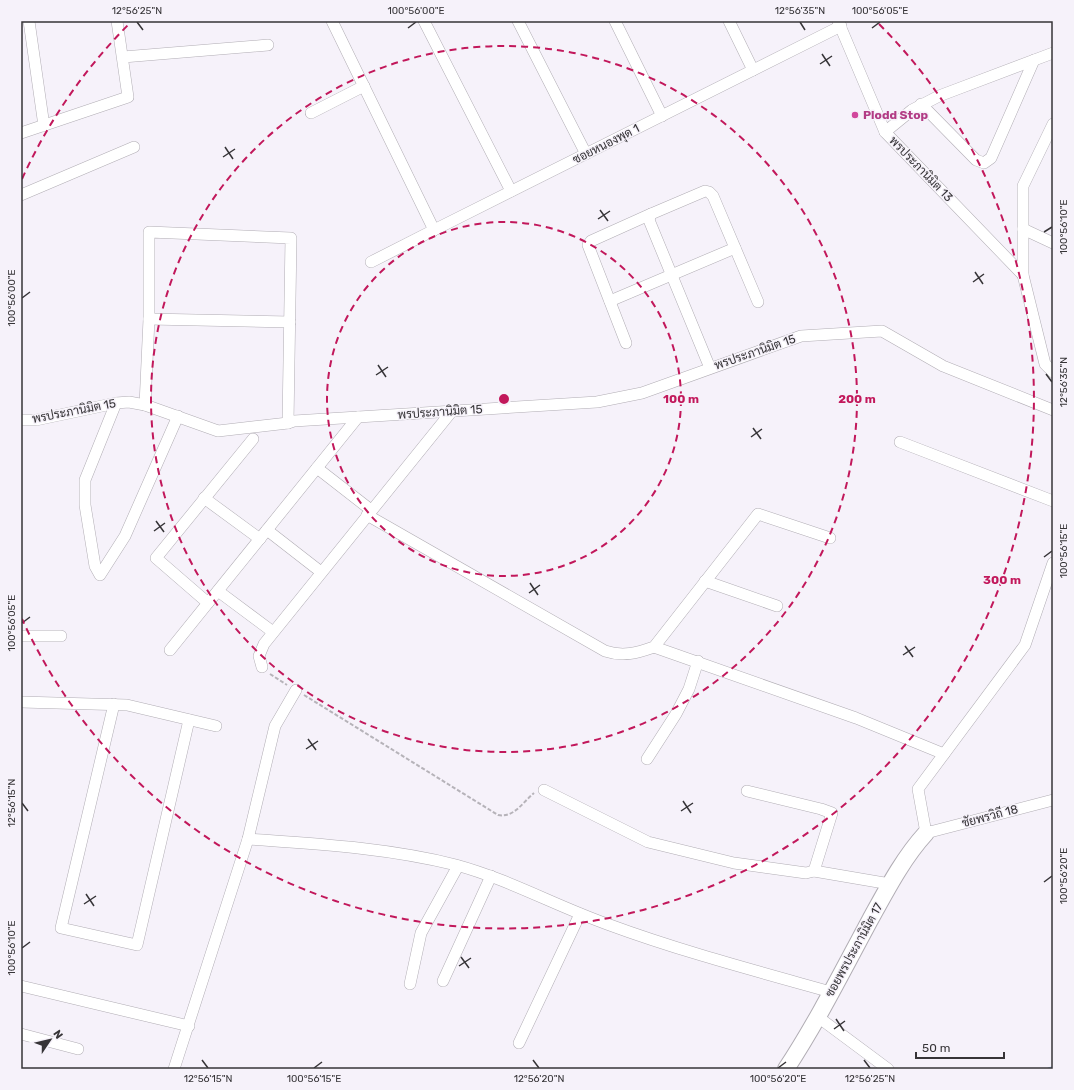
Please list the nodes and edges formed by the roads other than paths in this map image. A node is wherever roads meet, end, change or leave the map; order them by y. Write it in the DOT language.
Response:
graph roads {
  1 [pos="29,21"];
  2 [pos="118,21"];
  3 [pos="332,21"];
  4 [pos="424,21"];
  5 [pos="518,21"];
  6 [pos="615,21"];
  7 [pos="729,21"];
  8 [pos="840,24"];
  9 [pos="268,45"];
  10 [pos="1053,53"];
  11 [pos="123,57"];
  12 [pos="1034,60"];
  13 [pos="753,70"];
  14 [pos="364,86"];
  15 [pos="921,104"];
  16 [pos="311,114"];
  17 [pos="662,116"];
  18 [pos="1053,124"];
  19 [pos="44,126"];
  20 [pos="885,132"];
  21 [pos="21,133"];
  22 [pos="134,147"];
  23 [pos="586,154"];
  24 [pos="511,191"];
  25 [pos="21,195"];
  26 [pos="651,214"];
  27 [pos="1023,229"];
  28 [pos="434,230"];
  29 [pos="1053,243"];
  30 [pos="735,248"];
  31 [pos="371,262"];
  32 [pos="672,274"];
  33 [pos="1024,276"];
  34 [pos="610,301"];
  35 [pos="758,302"];
  36 [pos="149,319"];
  37 [pos="290,322"];
  38 [pos="626,343"];
  39 [pos="710,368"];
  40 [pos="1053,372"];
  41 [pos="116,403"];
  42 [pos="145,405"];
  43 [pos="1053,410"];
  44 [pos="452,411"];
  45 [pos="178,416"];
  46 [pos="358,417"];
  47 [pos="21,420"];
  48 [pos="288,423"];
  49 [pos="252,439"];
  50 [pos="900,442"];
  51 [pos="317,468"];
  52 [pos="204,498"];
  53 [pos="1053,501"];
  54 [pos="369,513"];
  55 [pos="267,530"];
  56 [pos="830,538"];
  57 [pos="260,539"];
  58 [pos="1053,563"];
  59 [pos="321,572"];
  60 [pos="705,581"];
  61 [pos="218,591"];
  62 [pos="208,603"];
  63 [pos="777,606"];
  64 [pos="273,632"];
  65 [pos="21,636"];
  66 [pos="61,636"];
  67 [pos="654,647"];
  68 [pos="170,650"];
  69 [pos="698,662"];
  70 [pos="262,667"];
  71 [pos="296,690"];
  72 [pos="21,702"];
  73 [pos="114,704"];
  74 [pos="189,720"];
  75 [pos="216,726"];
  76 [pos="944,754"];
  77 [pos="647,759"];
  78 [pos="544,790"];
  79 [pos="747,791"];
  80 [pos="1053,800"];
  81 [pos="926,833"];
  82 [pos="248,839"];
  83 [pos="458,866"];
  84 [pos="814,871"];
  85 [pos="491,876"];
  86 [pos="890,884"];
  87 [pos="580,914"];
  88 [pos="443,981"];
  89 [pos="410,984"];
  90 [pos="21,986"];
  91 [pos="831,992"];
  92 [pos="818,1017"];
  93 [pos="189,1026"];
  94 [pos="21,1034"];
  95 [pos="520,1043"];
  96 [pos="78,1049"];
  97 [pos="174,1069"];
  98 [pos="786,1069"];
  99 [pos="888,1069"];
  1 -- 19 [label="street"];
  2 -- 11 [label="street"];
  3 -- 14 [label="street"];
  4 -- 24 [label="street"];
  5 -- 23 [label="street"];
  6 -- 17 [label="street"];
  7 -- 13 [label="street"];
  8 -- 13 [label="street, ซอยหนองพุด 1"];
  8 -- 20 [label="street, พรประภานิมิต 13"];
  9 -- 11 [label="street"];
  10 -- 12 [label="street"];
  11 -- 19 [label="street"];
  12 -- 15 [label="street"];
  12 -- 15 [label="street"];
  13 -- 17 [label="street, ซอยหนองพุด 1"];
  14 -- 16 [label="street"];
  14 -- 28 [label="street"];
  15 -- 20 [label="street"];
  17 -- 23 [label="street, ซอยหนองพุด 1"];
  18 -- 27 [label="street"];
  19 -- 21 [label="street"];
  20 -- 33 [label="street, พรประภานิมิต 13"];
  22 -- 25 [label="street"];
  23 -- 24 [label="street, ซอยหนองพุด 1"];
  24 -- 28 [label="street, ซอยหนองพุด 1"];
  26 -- 30 [label="street"];
  26 -- 32 [label="street"];
  26 -- 34 [label="street"];
  27 -- 29 [label="street"];
  27 -- 33 [label="street"];
  28 -- 31 [label="street, ซอยหนองพุด 1"];
  30 -- 32 [label="street"];
  30 -- 35 [label="street"];
  32 -- 34 [label="street"];
  32 -- 39 [label="street"];
  33 -- 40 [label="street"];
  34 -- 38 [label="street"];
  36 -- 37 [label="street"];
  36 -- 37 [label="street"];
  36 -- 42 [label="street"];
  37 -- 48 [label="street"];
  39 -- 43 [label="street, พรประภานิมิต 15"];
  39 -- 44 [label="street, พรประภานิมิต 15"];
  41 -- 42 [label="street, พรประภานิมิต 15"];
  41 -- 45 [label="street"];
  41 -- 47 [label="street, พรประภานิมิต 15"];
  42 -- 45 [label="street, พรประภานิมิต 15"];
  44 -- 46 [label="street, พรประภานิมิต 15"];
  44 -- 54 [label="street"];
  45 -- 48 [label="street, พรประภานิมิต 15"];
  46 -- 48 [label="street, พรประภานิมิต 15"];
  46 -- 51 [label="street"];
  49 -- 52 [label="street"];
  50 -- 53 [label="street"];
  51 -- 54 [label="street"];
  51 -- 55 [label="street"];
  52 -- 57 [label="street"];
  52 -- 62 [label="street"];
  54 -- 59 [label="street"];
  54 -- 67 [label="street"];
  55 -- 57 [label="street"];
  55 -- 59 [label="street"];
  56 -- 60 [label="street"];
  57 -- 61 [label="street"];
  58 -- 76 [label="street"];
  59 -- 64 [label="street"];
  60 -- 63 [label="street"];
  60 -- 67 [label="street"];
  61 -- 62 [label="street"];
  61 -- 64 [label="street"];
  62 -- 68 [label="street"];
  64 -- 70 [label="street"];
  65 -- 66 [label="street"];
  67 -- 69 [label="street"];
  69 -- 76 [label="street"];
  69 -- 77 [label="street"];
  71 -- 82 [label="street"];
  72 -- 73 [label="street"];
  73 -- 74 [label="street"];
  73 -- 74 [label="street"];
  74 -- 75 [label="street"];
  76 -- 81 [label="street"];
  78 -- 84 [label="street"];
  79 -- 84 [label="street"];
  80 -- 81 [label="street, ชัยพรวิถี 18"];
  81 -- 86 [label="street, ซอยพรประภานิมิต 17"];
  82 -- 83 [label="street"];
  82 -- 93 [label="street"];
  83 -- 85 [label="street"];
  83 -- 89 [label="street"];
  84 -- 86 [label="street"];
  85 -- 87 [label="street"];
  85 -- 88 [label="street"];
  86 -- 91 [label="street, ซอยพรประภานิมิต 17"];
  87 -- 91 [label="street"];
  87 -- 95 [label="street"];
  90 -- 93 [label="street"];
  91 -- 92 [label="street, ซอยพรประภานิมิต 17"];
  92 -- 98 [label="street, ซอยพรประภานิมิต 17"];
  92 -- 99 [label="street"];
  93 -- 97 [label="street"];
  94 -- 96 [label="street"];
}
